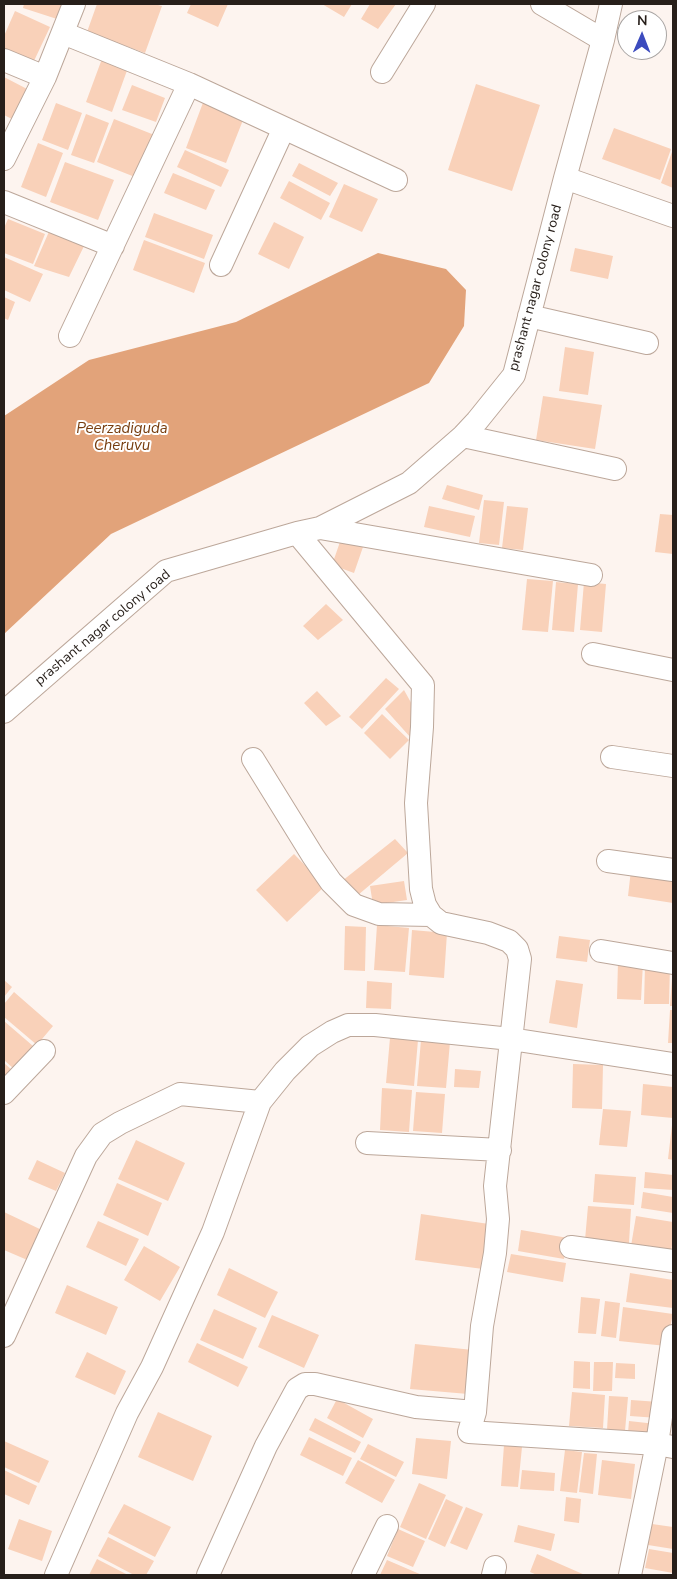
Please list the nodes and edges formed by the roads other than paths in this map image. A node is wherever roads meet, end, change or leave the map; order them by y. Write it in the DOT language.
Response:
graph roads {
  1 [pos="74,4"];
  2 [pos="424,4"];
  3 [pos="542,4"];
  4 [pos="611,4"];
  5 [pos="63,33"];
  6 [pos="604,40"];
  7 [pos="4,60"];
  8 [pos="382,72"];
  9 [pos="45,77"];
  10 [pos="189,84"];
  11 [pos="284,128"];
  12 [pos="4,159"];
  13 [pos="565,178"];
  14 [pos="396,180"];
  15 [pos="4,202"];
  16 [pos="673,216"];
  17 [pos="113,246"];
  18 [pos="220,265"];
  19 [pos="529,316"];
  20 [pos="70,336"];
  21 [pos="647,343"];
  22 [pos="463,436"];
  23 [pos="615,469"];
  24 [pos="320,528"];
  25 [pos="297,533"];
  26 [pos="591,575"];
  27 [pos="593,654"];
  28 [pos="673,670"];
  29 [pos="4,712"];
  30 [pos="612,757"];
  31 [pos="253,759"];
  32 [pos="673,766"];
  33 [pos="608,861"];
  34 [pos="673,870"];
  35 [pos="431,915"];
  36 [pos="601,951"];
  37 [pos="673,964"];
  38 [pos="511,1039"];
  39 [pos="44,1052"];
  40 [pos="673,1064"];
  41 [pos="4,1094"];
  42 [pos="260,1102"];
  43 [pos="367,1143"];
  44 [pos="500,1150"];
  45 [pos="571,1247"];
  46 [pos="673,1260"];
  47 [pos="4,1336"];
  48 [pos="673,1336"];
  49 [pos="475,1412"];
  50 [pos="665,1446"];
  51 [pos="387,1526"];
  52 [pos="56,1575"];
  53 [pos="208,1575"];
  54 [pos="362,1575"];
  55 [pos="630,1575"];
  1 -- 5 [label="street"];
  2 -- 8 [label="street"];
  3 -- 6 [label="street"];
  4 -- 6 [label="street, prashant nagar colony road"];
  5 -- 9 [label="street"];
  5 -- 10 [label="street"];
  6 -- 13 [label="street, prashant nagar colony road"];
  7 -- 9 [label="street"];
  9 -- 12 [label="street"];
  10 -- 11 [label="street"];
  10 -- 17 [label="street"];
  11 -- 14 [label="street"];
  11 -- 18 [label="street"];
  13 -- 16 [label="street"];
  13 -- 19 [label="street, prashant nagar colony road"];
  15 -- 17 [label="street"];
  17 -- 20 [label="street"];
  19 -- 21 [label="street"];
  19 -- 22 [label="street, prashant nagar colony road"];
  22 -- 23 [label="street"];
  22 -- 24 [label="street, prashant nagar colony road"];
  24 -- 25 [label="street, prashant nagar colony road"];
  24 -- 26 [label="street"];
  25 -- 29 [label="street, prashant nagar colony road"];
  25 -- 35 [label="street"];
  27 -- 28 [label="street"];
  30 -- 32 [label="street"];
  31 -- 35 [label="street"];
  33 -- 34 [label="street"];
  35 -- 38 [label="street"];
  36 -- 37 [label="street"];
  38 -- 40 [label="street"];
  38 -- 42 [label="street"];
  38 -- 44 [label="street"];
  39 -- 41 [label="street"];
  42 -- 47 [label="street"];
  42 -- 52 [label="street"];
  43 -- 44 [label="street"];
  44 -- 49 [label="street"];
  45 -- 46 [label="street"];
  48 -- 50 [label="street"];
  49 -- 50 [label="street"];
  49 -- 53 [label="street"];
  50 -- 55 [label="street"];
  51 -- 54 [label="street"];
}
